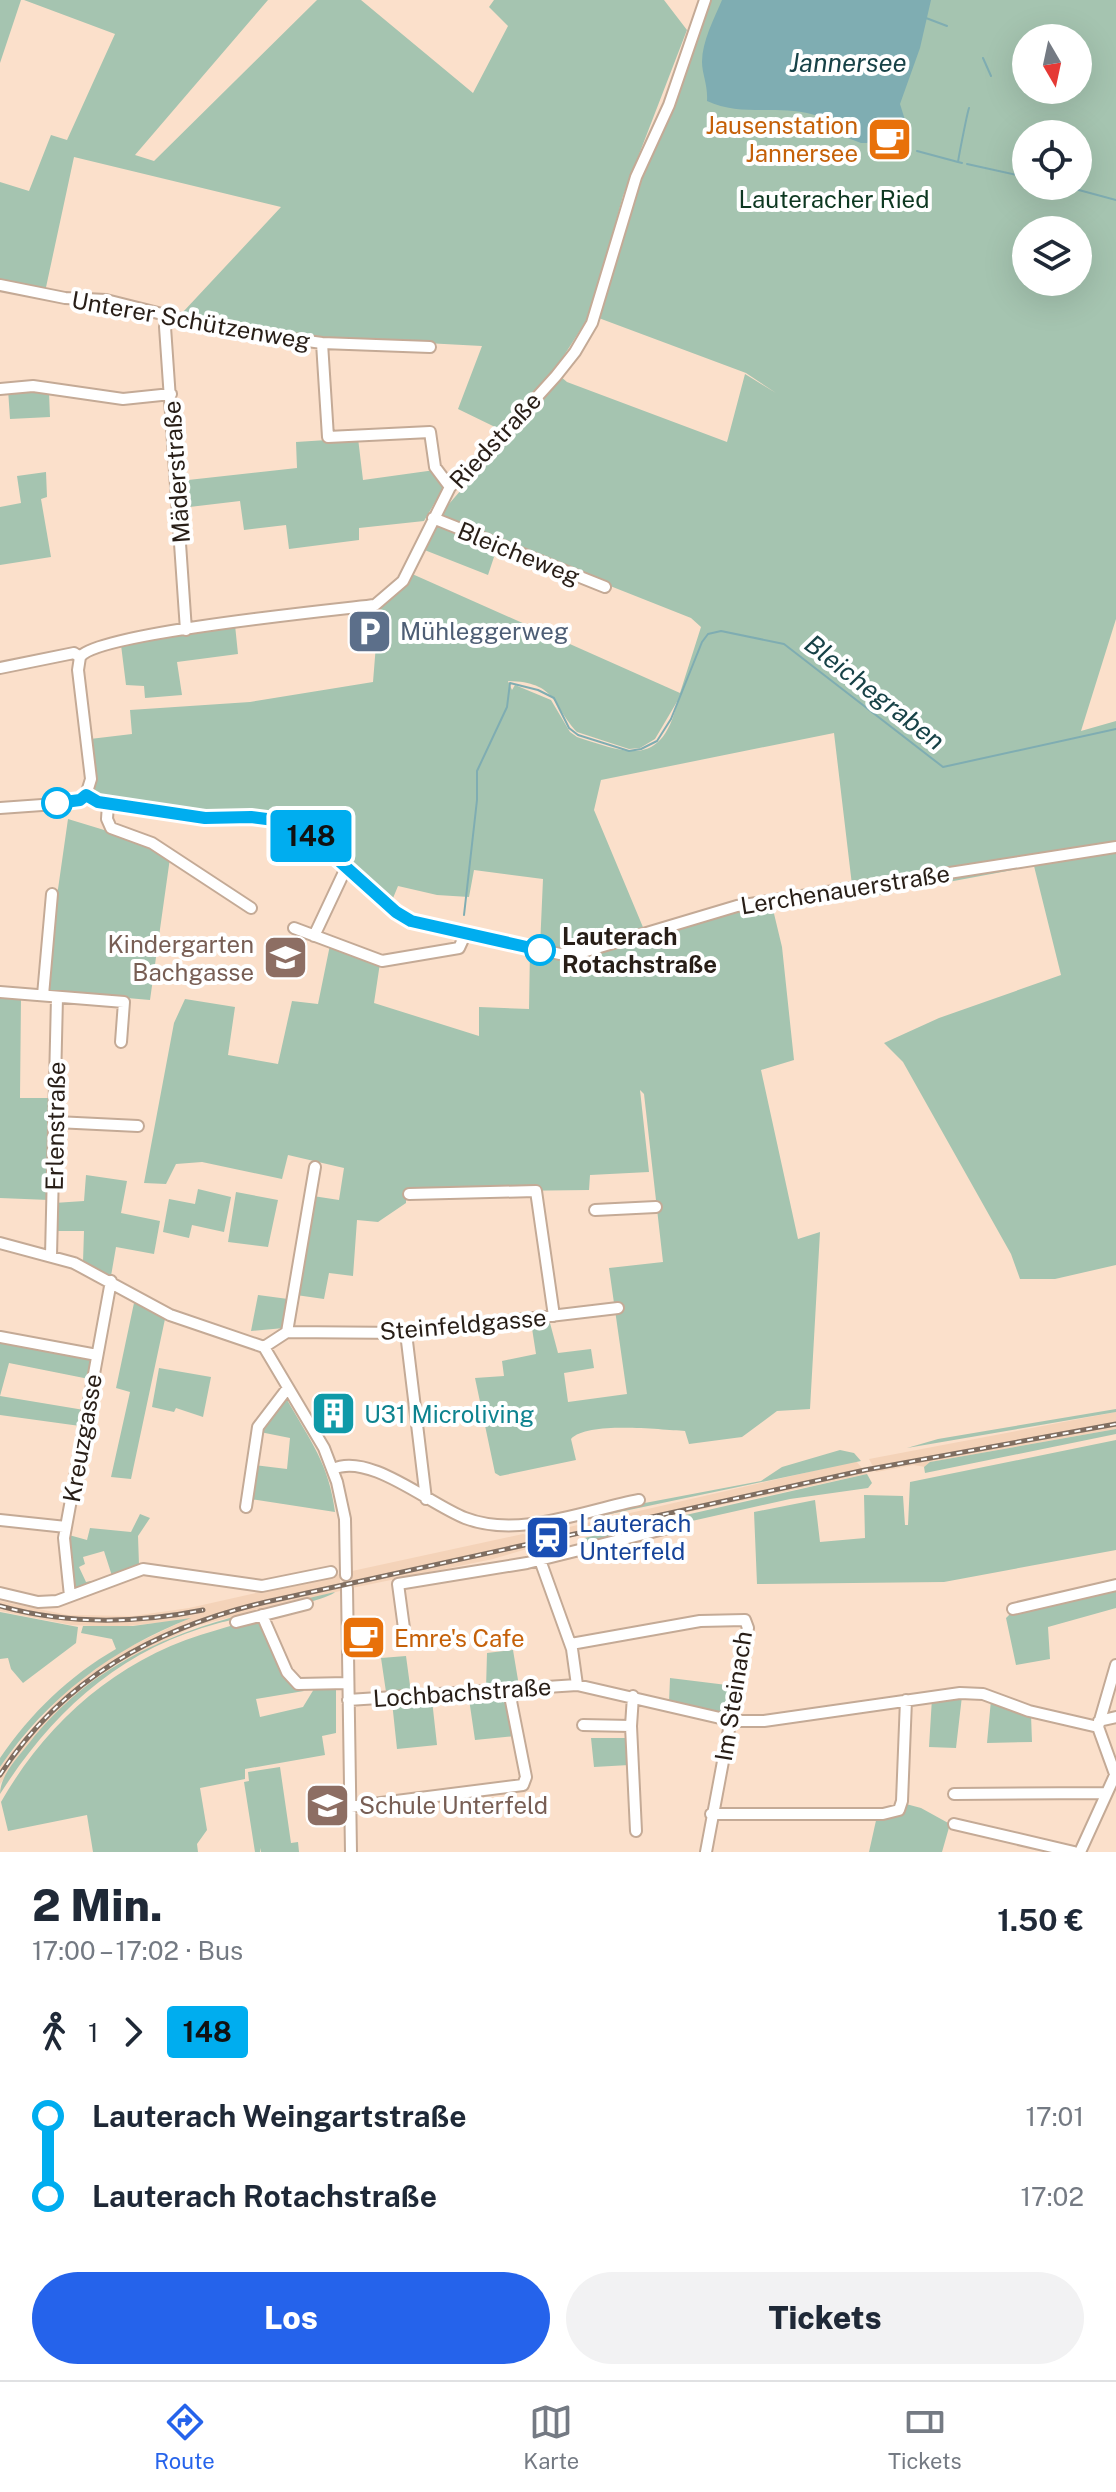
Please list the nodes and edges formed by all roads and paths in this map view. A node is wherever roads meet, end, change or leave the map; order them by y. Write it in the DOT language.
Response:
graph roads {
  1 [pos="705,0"];
  2 [pos="0,285"];
  3 [pos="169,315"];
  4 [pos="322,343"];
  5 [pos="430,347"];
  6 [pos="0,389"];
  7 [pos="171,394"];
  8 [pos="450,487"];
  9 [pos="433,518"];
  10 [pos="605,587"];
  11 [pos="186,630"];
  12 [pos="80,657"];
  13 [pos="0,668"];
  14 [pos="86,795"];
  15 [pos="108,804"];
  16 [pos="0,808"];
  17 [pos="1116,847"];
  18 [pos="346,868"];
  19 [pos="52,894"];
  20 [pos="251,908"];
  21 [pos="294,928"];
  22 [pos="465,935"];
  23 [pos="314,936"];
  24 [pos="0,992"];
  25 [pos="43,995"];
  26 [pos="57,997"];
  27 [pos="121,1042"];
  28 [pos="56,1122"];
  29 [pos="138,1126"];
  30 [pos="315,1167"];
  31 [pos="409,1194"];
  32 [pos="656,1207"];
  33 [pos="595,1210"];
  34 [pos="0,1243"];
  35 [pos="51,1256"];
  36 [pos="111,1281"];
  37 [pos="618,1308"];
  38 [pos="554,1316"];
  39 [pos="287,1332"];
  40 [pos="406,1333"];
  41 [pos="0,1337"];
  42 [pos="264,1347"];
  43 [pos="97,1355"];
  44 [pos="287,1389"];
  45 [pos="333,1469"];
  46 [pos="426,1499"];
  47 [pos="639,1500"];
  48 [pos="246,1507"];
  49 [pos="0,1520"];
  50 [pos="66,1527"];
  51 [pos="668,1528"];
  52 [pos="540,1560"];
  53 [pos="331,1572"];
  54 [pos="346,1575"];
  55 [pos="1116,1585"];
  56 [pos="347,1588"];
  57 [pos="0,1593"];
  58 [pos="70,1596"];
  59 [pos="307,1604"];
  60 [pos="1013,1609"];
  61 [pos="262,1615"];
  62 [pos="236,1622"];
  63 [pos="406,1643"];
  64 [pos="571,1644"];
  65 [pos="1116,1665"];
  66 [pos="348,1683"];
  67 [pos="577,1685"];
  68 [pos="509,1691"];
  69 [pos="633,1696"];
  70 [pos="348,1700"];
  71 [pos="906,1700"];
  72 [pos="1116,1717"];
  73 [pos="733,1721"];
  74 [pos="1099,1724"];
  75 [pos="583,1725"];
  76 [pos="631,1726"];
  77 [pos="1115,1774"];
  78 [pos="1105,1793"];
  79 [pos="954,1794"];
  80 [pos="349,1807"];
  81 [pos="711,1814"];
  82 [pos="954,1824"];
  83 [pos="636,1831"];
  84 [pos="351,1852"];
  85 [pos="706,1852"];
  86 [pos="1077,1852"];
  1 -- 8 [label="street, Riedstraße"];
  2 -- 3 [label="street, Unterer Schützenweg"];
  3 -- 4 [label="street, Unterer Schützenweg"];
  3 -- 7 [label="street, Mäderstraße"];
  4 -- 5 [label="street, Unterer Schützenweg"];
  4 -- 8 [label="street"];
  6 -- 7 [label="street"];
  7 -- 11 [label="street, Mäderstraße"];
  8 -- 9 [label="street, Riedstraße"];
  9 -- 10 [label="street, Bleicheweg"];
  9 -- 11 [label="street, Riedstraße"];
  11 -- 12 [label="street, Riedstraße"];
  12 -- 13 [label="street, Riedstraße"];
  12 -- 14 [label="street"];
  14 -- 15 [label="street, Lerchenauerstraße"];
  14 -- 16 [label="street"];
  15 -- 18 [label="street, Lerchenauerstraße"];
  15 -- 20 [label="street"];
  17 -- 22 [label="street, Lerchenauerstraße"];
  18 -- 22 [label="street, Lerchenauerstraße"];
  18 -- 23 [label="street"];
  19 -- 25 [label="street"];
  21 -- 23 [label="street"];
  22 -- 23 [label="street"];
  24 -- 25 [label="street"];
  25 -- 26 [label="street"];
  26 -- 27 [label="street"];
  26 -- 28 [label="street, Erlenstraße"];
  28 -- 29 [label="street"];
  28 -- 35 [label="street, Erlenstraße"];
  30 -- 39 [label="street"];
  31 -- 38 [label="street"];
  32 -- 33 [label="street"];
  34 -- 35 [label="street"];
  35 -- 36 [label="street"];
  36 -- 42 [label="street"];
  36 -- 43 [label="street, Kreuzgasse"];
  37 -- 38 [label="street, Steinfeldgasse"];
  38 -- 40 [label="street, Steinfeldgasse"];
  39 -- 40 [label="street, Steinfeldgasse"];
  39 -- 42 [label="street"];
  40 -- 46 [label="street"];
  41 -- 43 [label="street"];
  42 -- 44 [label="street"];
  43 -- 50 [label="street, Kreuzgasse"];
  44 -- 45 [label="street"];
  44 -- 48 [label="street"];
  45 -- 46 [label="street"];
  45 -- 54 [label="street"];
  46 -- 47 [label="street"];
  49 -- 50 [label="street"];
  50 -- 58 [label="street, Kreuzgasse"];
  51 -- 52 [label="street"];
  52 -- 63 [label="street"];
  52 -- 64 [label="street, Lochbachstraße"];
  53 -- 58 [label="street"];
  55 -- 60 [label="street"];
  56 -- 66 [label="street"];
  57 -- 58 [label="street"];
  59 -- 61 [label="street"];
  61 -- 62 [label="street"];
  61 -- 66 [label="street"];
  64 -- 67 [label="street, Lochbachstraße"];
  64 -- 73 [label="street, Im Steinach"];
  65 -- 74 [label="street"];
  66 -- 70 [label="street"];
  67 -- 68 [label="street, Lochbachstraße"];
  67 -- 69 [label="street, Lochbachstraße"];
  68 -- 70 [label="street, Lochbachstraße"];
  68 -- 80 [label="street"];
  69 -- 73 [label="street, Lochbachstraße"];
  69 -- 76 [label="street"];
  70 -- 80 [label="street"];
  71 -- 73 [label="street, Lochbachstraße"];
  71 -- 74 [label="street, Lochbachstraße"];
  71 -- 81 [label="street"];
  72 -- 74 [label="street"];
  73 -- 81 [label="street, Im Steinach"];
  74 -- 77 [label="street"];
  75 -- 76 [label="street"];
  76 -- 83 [label="street"];
  77 -- 78 [label="street"];
  78 -- 79 [label="street"];
  78 -- 86 [label="street"];
  80 -- 84 [label="street"];
  81 -- 85 [label="street, Im Steinach"];
  82 -- 86 [label="street"];
}
